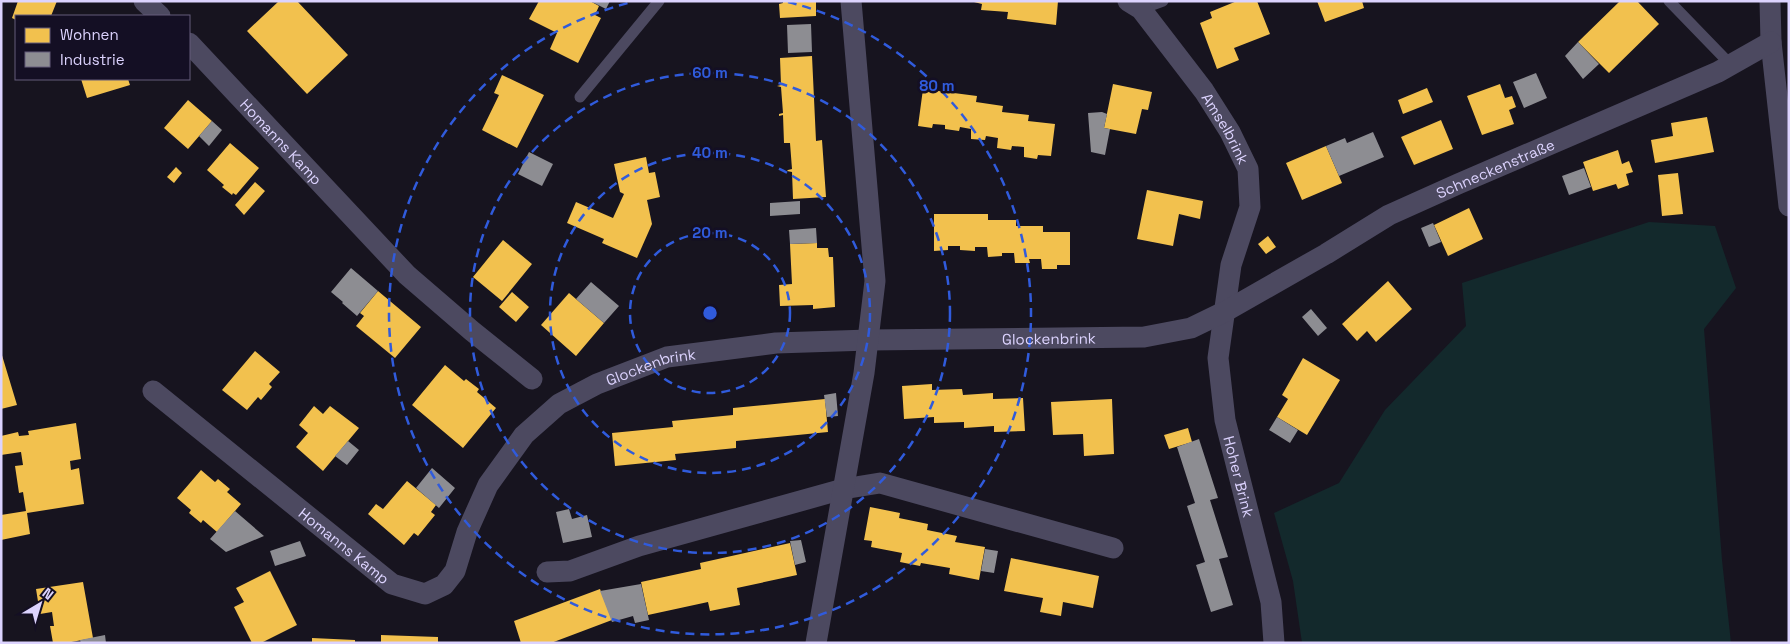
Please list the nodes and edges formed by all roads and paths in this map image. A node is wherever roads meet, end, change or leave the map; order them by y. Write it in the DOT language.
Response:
graph roads {
  1 [pos="144,1"];
  2 [pos="659,1"];
  3 [pos="852,1"];
  4 [pos="1163,1"];
  5 [pos="1669,1"];
  6 [pos="1770,1"];
  7 [pos="1135,5"];
  8 [pos="159,15"];
  9 [pos="1771,42"];
  10 [pos="190,44"];
  11 [pos="1731,64"];
  12 [pos="580,97"];
  13 [pos="1789,206"];
  14 [pos="1226,311"];
  15 [pos="869,340"];
  16 [pos="532,379"];
  17 [pos="153,390"];
  18 [pos="559,404"];
  19 [pos="843,489"];
  20 [pos="1114,548"];
  21 [pos="547,572"];
  22 [pos="816,643"];
  23 [pos="1274,643"];
  1 -- 8 [label="street"];
  2 -- 12 [label="lane"];
  3 -- 15 [label="street"];
  4 -- 7 [label="lane"];
  5 -- 11 [label="lane"];
  6 -- 9 [label="street"];
  7 -- 14 [label="street, Amselbrink"];
  9 -- 11 [label="street, Schneckenstraße"];
  9 -- 13 [label="street"];
  10 -- 16 [label="street, Homanns Kamp"];
  11 -- 14 [label="street, Schneckenstraße"];
  14 -- 15 [label="street, Glockenbrink"];
  14 -- 23 [label="street, Hoher Brink"];
  15 -- 18 [label="street, Glockenbrink"];
  15 -- 19 [label="street"];
  17 -- 18 [label="street, Homanns Kamp"];
  19 -- 20 [label="street"];
  19 -- 21 [label="street"];
  19 -- 22 [label="street"];
}
